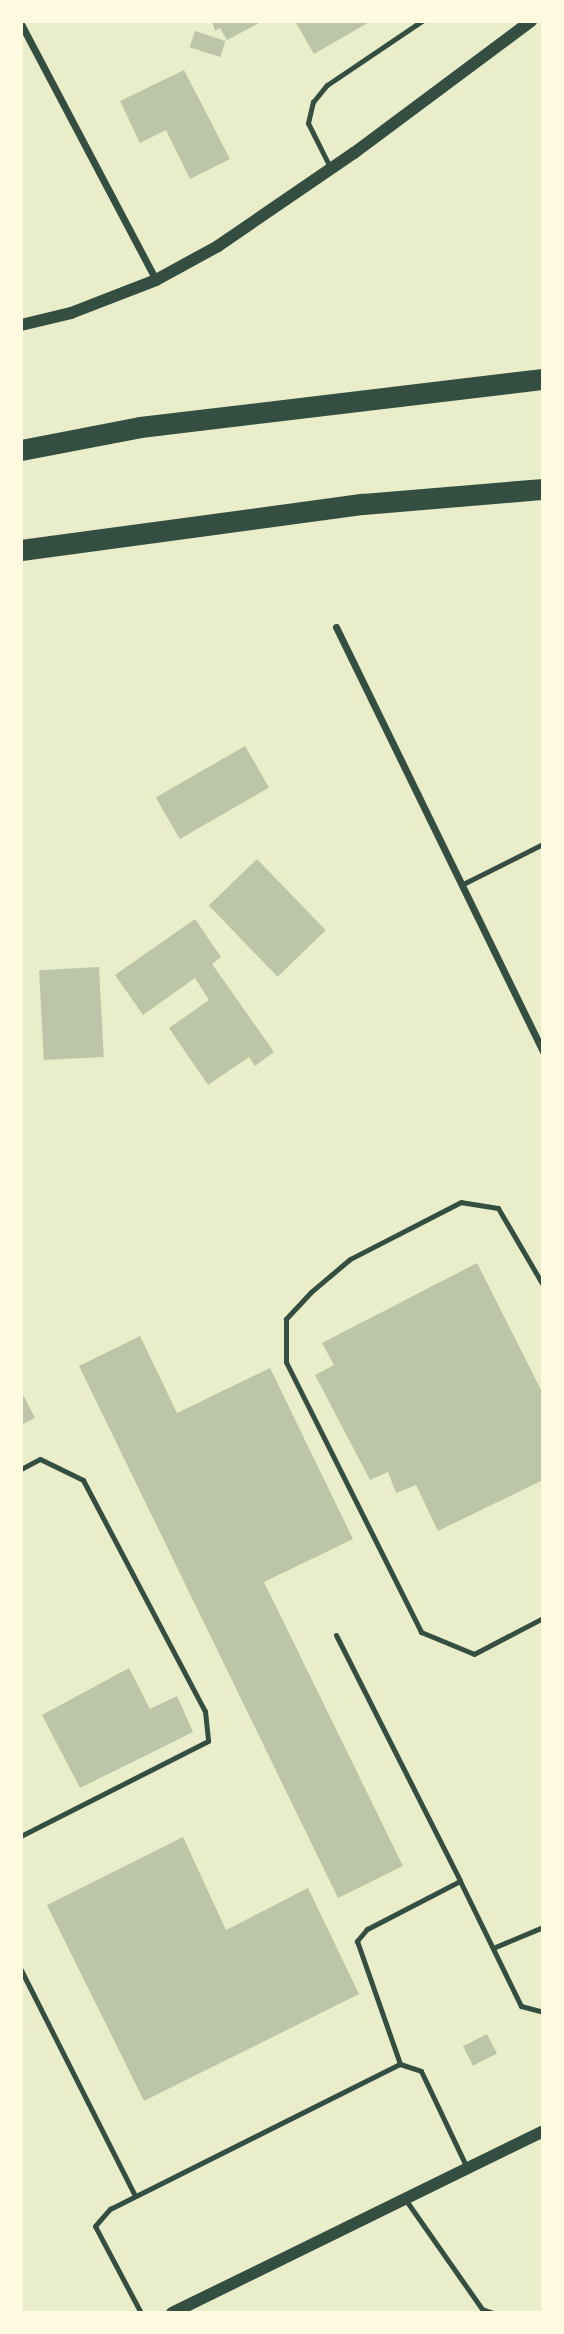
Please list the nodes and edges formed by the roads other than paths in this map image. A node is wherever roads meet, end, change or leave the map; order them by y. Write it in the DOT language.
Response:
graph roads {
  1 [pos="422,21"];
  2 [pos="531,21"];
  3 [pos="21,24"];
  4 [pos="331,170"];
  5 [pos="156,280"];
  6 [pos="21,325"];
  7 [pos="543,379"];
  8 [pos="21,450"];
  9 [pos="543,489"];
  10 [pos="21,550"];
  11 [pos="335,627"];
  12 [pos="543,844"];
  13 [pos="461,885"];
  14 [pos="543,1051"];
  15 [pos="543,1285"];
  16 [pos="21,1469"];
  17 [pos="543,1618"];
  18 [pos="336,1635"];
  19 [pos="21,1836"];
  20 [pos="460,1881"];
  21 [pos="543,1927"];
  22 [pos="493,1948"];
  23 [pos="21,1970"];
  24 [pos="543,2012"];
  25 [pos="400,2064"];
  26 [pos="543,2131"];
  27 [pos="467,2168"];
  28 [pos="135,2196"];
  29 [pos="405,2199"];
  30 [pos="141,2313"];
  31 [pos="173,2313"];
  32 [pos="493,2313"];
  1 -- 4 [label="lane"];
  2 -- 4 [label="street"];
  3 -- 5 [label="street"];
  4 -- 5 [label="street"];
  5 -- 6 [label="street"];
  7 -- 8 [label="highway"];
  9 -- 10 [label="highway"];
  11 -- 13 [label="street"];
  12 -- 13 [label="lane"];
  13 -- 14 [label="street"];
  15 -- 17 [label="lane"];
  16 -- 19 [label="lane"];
  18 -- 20 [label="lane"];
  20 -- 22 [label="lane"];
  20 -- 25 [label="lane"];
  21 -- 22 [label="lane"];
  22 -- 24 [label="lane"];
  23 -- 28 [label="lane"];
  25 -- 27 [label="lane"];
  25 -- 28 [label="lane"];
  26 -- 27 [label="street"];
  27 -- 29 [label="street"];
  28 -- 30 [label="lane"];
  29 -- 31 [label="street"];
  29 -- 32 [label="lane"];
}
